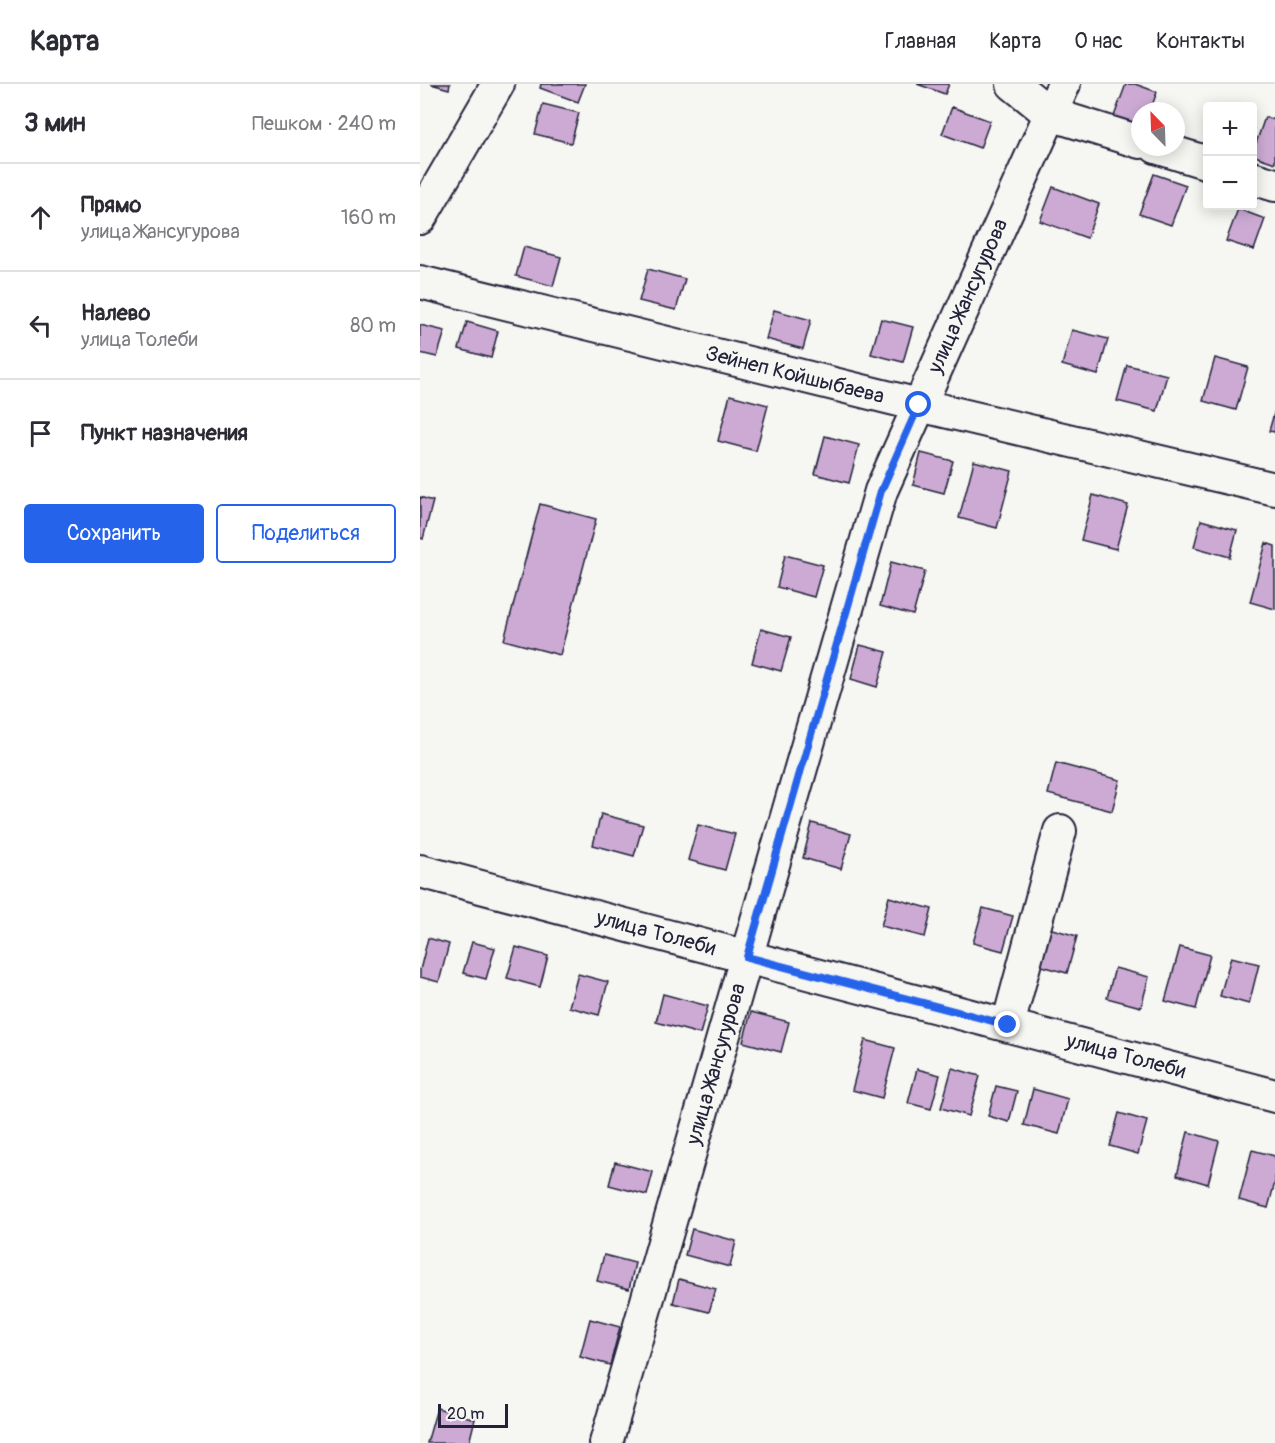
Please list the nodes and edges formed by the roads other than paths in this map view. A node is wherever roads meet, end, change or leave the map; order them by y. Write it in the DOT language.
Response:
graph roads {
  1 [pos="498,84"];
  2 [pos="1013,84"];
  3 [pos="1064,84"];
  4 [pos="1050,114"];
  5 [pos="1131,139"];
  6 [pos="1185,156"];
  7 [pos="1203,161"];
  8 [pos="1257,180"];
  9 [pos="1275,185"];
  10 [pos="420,218"];
  11 [pos="420,282"];
  12 [pos="919,405"];
  13 [pos="1275,489"];
  14 [pos="1060,831"];
  15 [pos="420,871"];
  16 [pos="747,957"];
  17 [pos="1008,1025"];
  18 [pos="1275,1096"];
  19 [pos="606,1443"];
  1 -- 10 [label="street"];
  2 -- 4 [label="street"];
  3 -- 4 [label="street, улица Жансугурова"];
  4 -- 5 [label="street"];
  4 -- 12 [label="street, улица Жансугурова"];
  6 -- 7 [label="street"];
  8 -- 9 [label="street"];
  11 -- 12 [label="street, Зейнеп Койшыбаева"];
  12 -- 13 [label="street, Зейнеп Койшыбаева"];
  12 -- 16 [label="street, улица Жансугурова"];
  14 -- 17 [label="street"];
  15 -- 16 [label="street, улица Толеби"];
  16 -- 17 [label="street, улица Толеби"];
  16 -- 19 [label="street, улица Жансугурова"];
  17 -- 18 [label="street, улица Толеби"];
}
